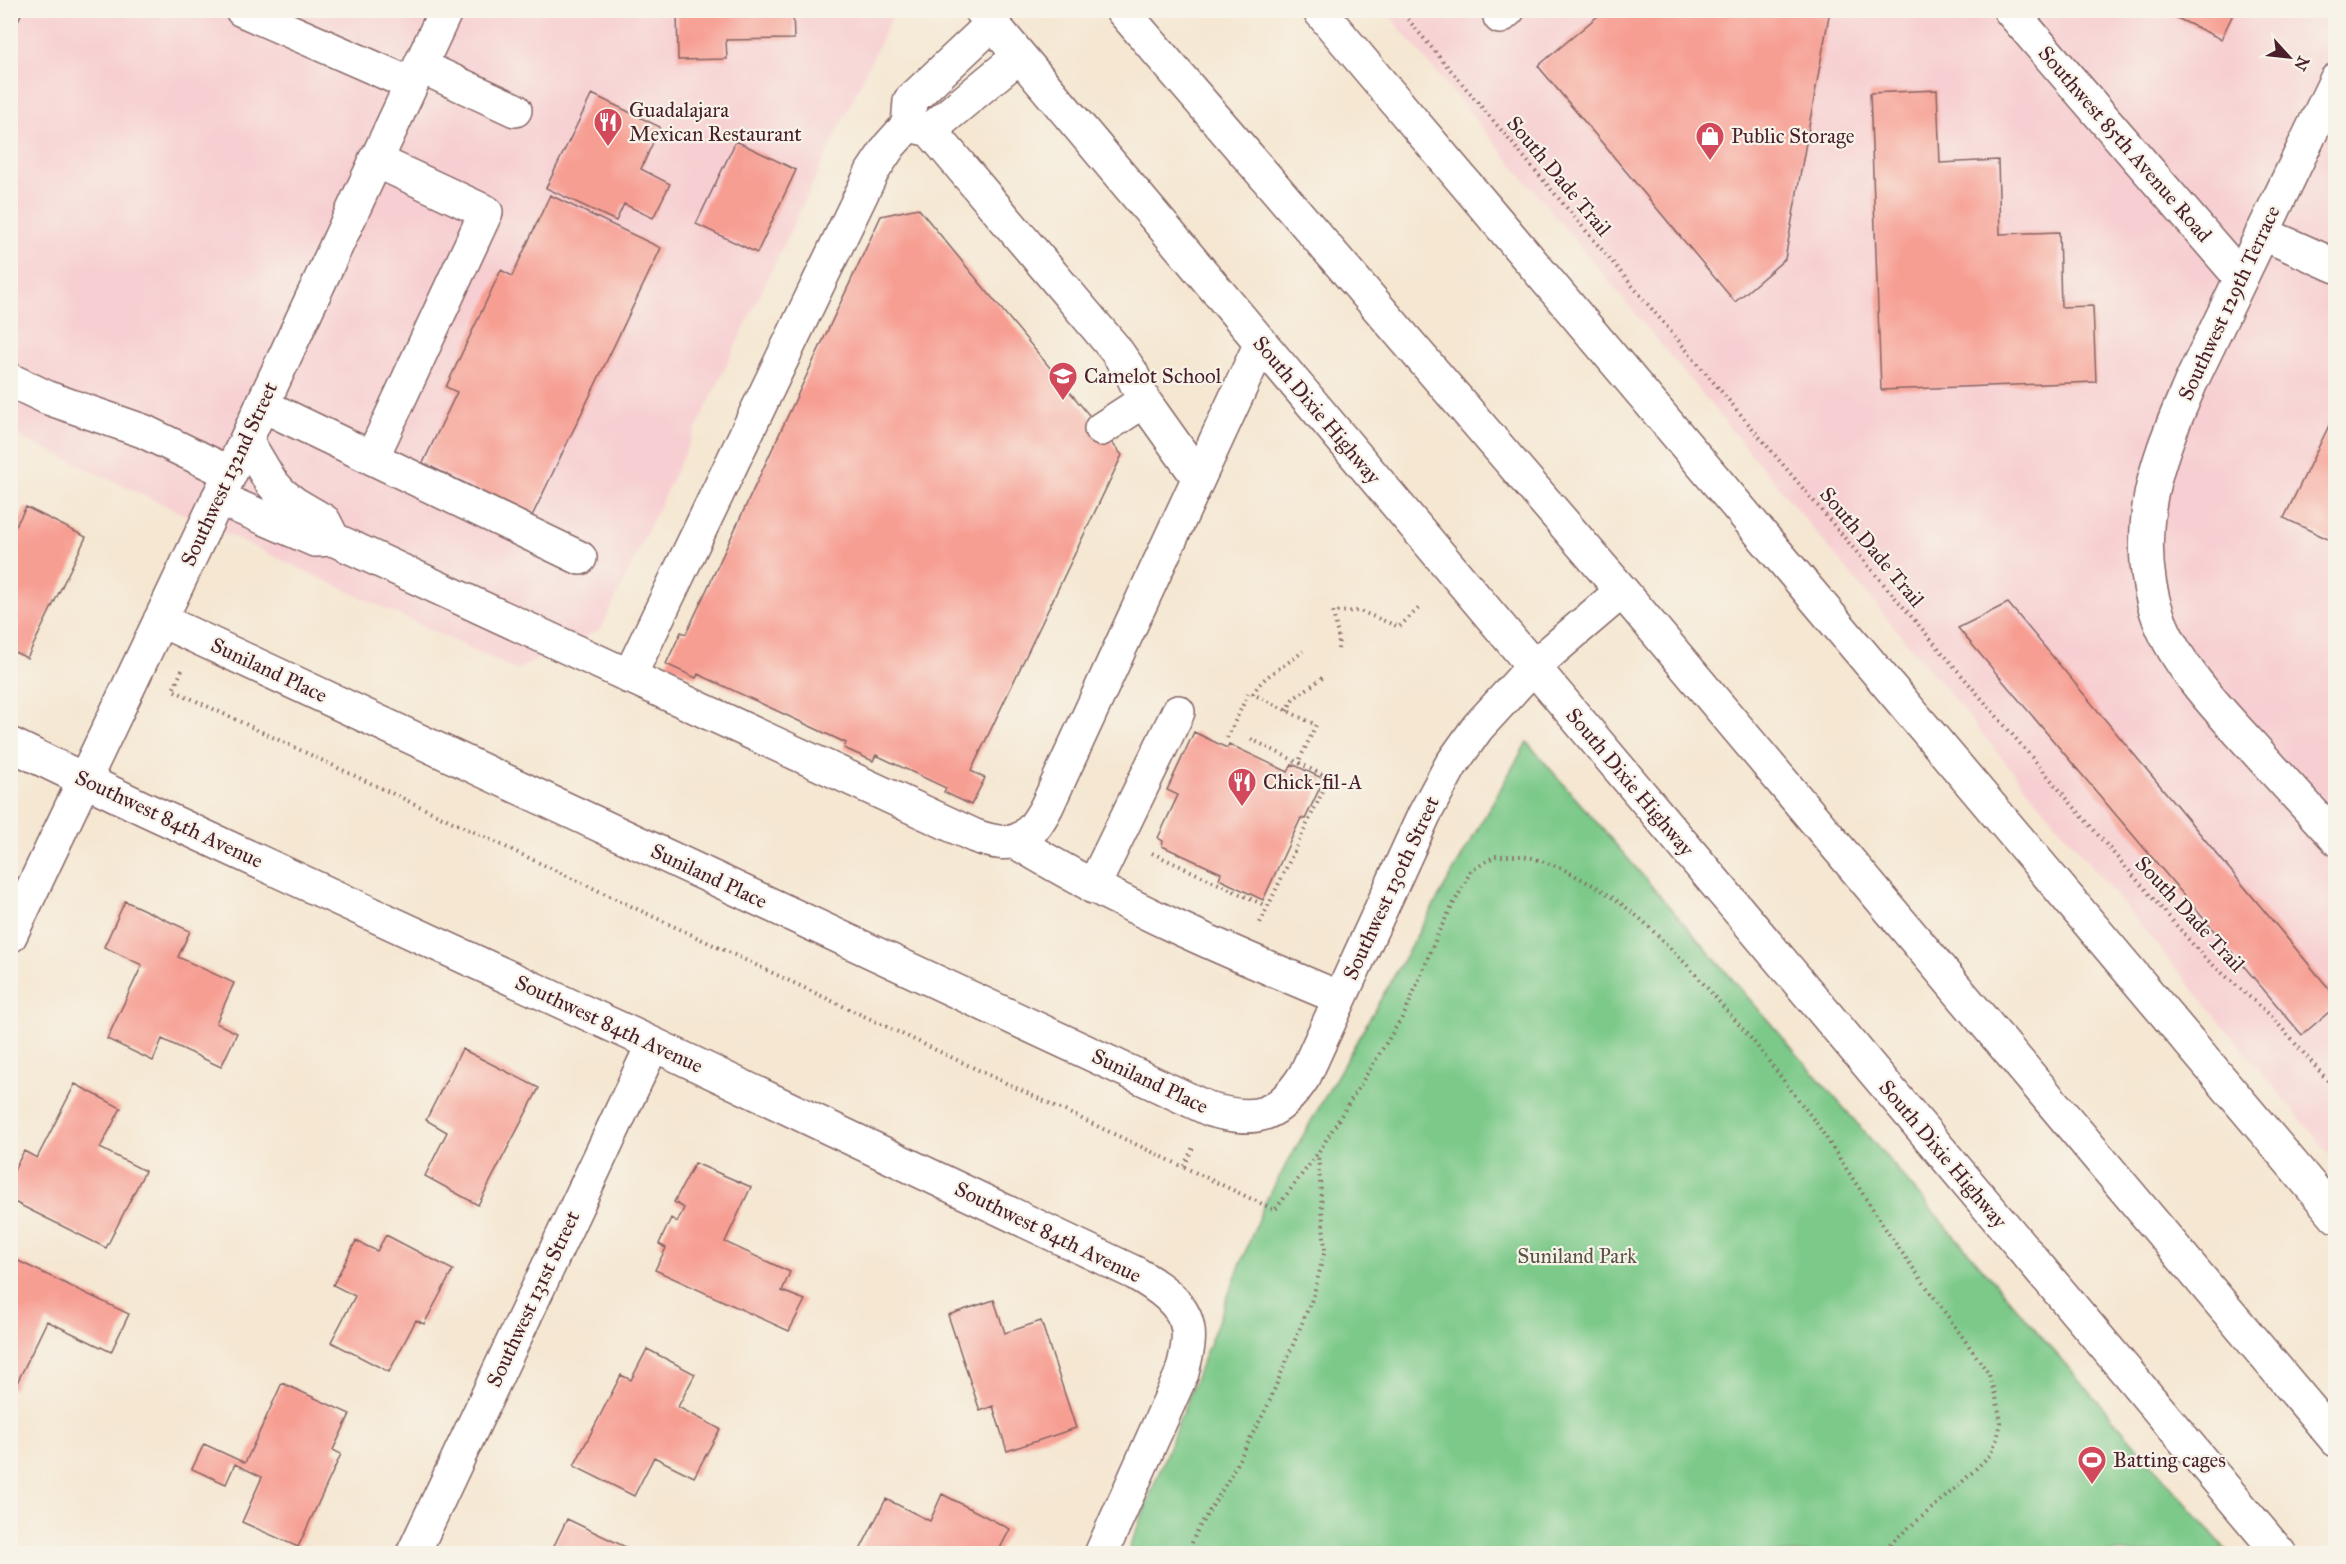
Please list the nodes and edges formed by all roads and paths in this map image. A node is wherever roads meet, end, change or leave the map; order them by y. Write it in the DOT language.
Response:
graph roads {
  1 [pos="242,10"];
  2 [pos="446,10"];
  3 [pos="1122,10"];
  4 [pos="1319,10"];
  5 [pos="1400,10"];
  6 [pos="2010,10"];
  7 [pos="987,17"];
  8 [pos="1018,57"];
  9 [pos="415,75"];
  10 [pos="2336,80"];
  11 [pos="515,110"];
  12 [pos="919,127"];
  13 [pos="375,160"];
  14 [pos="2262,233"];
  15 [pos="2336,266"];
  16 [pos="2241,278"];
  17 [pos="1261,344"];
  18 [pos="10,380"];
  19 [pos="1144,401"];
  20 [pos="262,405"];
  21 [pos="1101,429"];
  22 [pos="246,440"];
  23 [pos="372,458"];
  24 [pos="1198,477"];
  25 [pos="224,485"];
  26 [pos="333,539"];
  27 [pos="580,558"];
  28 [pos="1622,591"];
  29 [pos="1420,607"];
  30 [pos="160,620"];
  31 [pos="1338,649"];
  32 [pos="1303,651"];
  33 [pos="185,664"];
  34 [pos="1533,667"];
  35 [pos="1325,676"];
  36 [pos="629,677"];
  37 [pos="1253,694"];
  38 [pos="1287,711"];
  39 [pos="1178,712"];
  40 [pos="1227,738"];
  41 [pos="1251,739"];
  42 [pos="10,744"];
  43 [pos="1298,763"];
  44 [pos="84,779"];
  45 [pos="2336,838"];
  46 [pos="1016,842"];
  47 [pos="1146,850"];
  48 [pos="1093,887"];
  49 [pos="1266,906"];
  50 [pos="1265,926"];
  51 [pos="10,936"];
  52 [pos="1340,998"];
  53 [pos="653,1044"];
  54 [pos="2336,1090"];
  55 [pos="1263,1115"];
  56 [pos="1197,1139"];
  57 [pos="1318,1153"];
  58 [pos="1184,1166"];
  59 [pos="2336,1216"];
  60 [pos="2336,1440"];
  61 [pos="413,1554"];
  62 [pos="1101,1554"];
  63 [pos="1187,1554"];
  64 [pos="1878,1554"];
  65 [pos="2280,1554"];
  1 -- 9 [label="main road"];
  2 -- 9 [label="main road, Southwest 132nd Street"];
  3 -- 28 [label="main road"];
  4 -- 59 [label="main road"];
  5 -- 54 [label="path, South Dade Trail"];
  6 -- 16 [label="main road, Southwest 85th Avenue Road"];
  7 -- 8 [label="main road, South Dixie Highway"];
  7 -- 12 [label="main road"];
  8 -- 12 [label="main road"];
  8 -- 17 [label="main road, South Dixie Highway"];
  9 -- 11 [label="main road"];
  9 -- 13 [label="main road, Southwest 132nd Street"];
  10 -- 14 [label="main road, Southwest 129th Terrace"];
  12 -- 19 [label="main road"];
  12 -- 36 [label="main road"];
  13 -- 20 [label="main road, Southwest 132nd Street"];
  13 -- 23 [label="main road"];
  14 -- 15 [label="main road"];
  14 -- 16 [label="main road, Southwest 129th Terrace"];
  16 -- 45 [label="main road, Southwest 129th Terrace"];
  17 -- 24 [label="main road"];
  17 -- 34 [label="main road, South Dixie Highway"];
  18 -- 25 [label="main road"];
  19 -- 21 [label="main road"];
  19 -- 24 [label="main road"];
  20 -- 22 [label="main road, Southwest 132nd Street"];
  20 -- 23 [label="main road"];
  22 -- 25 [label="main road, Southwest 132nd Street"];
  22 -- 26 [label="main road"];
  23 -- 27 [label="main road"];
  24 -- 46 [label="main road"];
  25 -- 26 [label="main road"];
  25 -- 30 [label="main road, Southwest 132nd Street"];
  26 -- 36 [label="main road"];
  28 -- 34 [label="main road, Southwest 130th Street"];
  28 -- 60 [label="main road"];
  29 -- 31 [label="path"];
  30 -- 44 [label="main road, Southwest 132nd Street"];
  30 -- 55 [label="main road, Suniland Place"];
  32 -- 37 [label="path"];
  33 -- 58 [label="path"];
  34 -- 52 [label="main road, Southwest 130th Street"];
  34 -- 65 [label="main road, South Dixie Highway"];
  35 -- 38 [label="path"];
  36 -- 46 [label="main road"];
  37 -- 38 [label="path"];
  37 -- 40 [label="path"];
  38 -- 43 [label="path"];
  39 -- 48 [label="main road"];
  41 -- 43 [label="path"];
  42 -- 44 [label="main road, Southwest 84th Avenue"];
  43 -- 49 [label="path"];
  44 -- 51 [label="main road, Southwest 132nd Street"];
  44 -- 53 [label="main road, Southwest 84th Avenue"];
  46 -- 48 [label="main road"];
  47 -- 49 [label="path"];
  48 -- 52 [label="main road"];
  49 -- 50 [label="path"];
  52 -- 55 [label="main road, Southwest 130th Street"];
  53 -- 61 [label="main road, Southwest 131st Street"];
  53 -- 62 [label="main road, Southwest 84th Avenue"];
  56 -- 58 [label="path"];
  57 -- 58 [label="path"];
  57 -- 63 [label="path"];
  57 -- 64 [label="path"];
}
